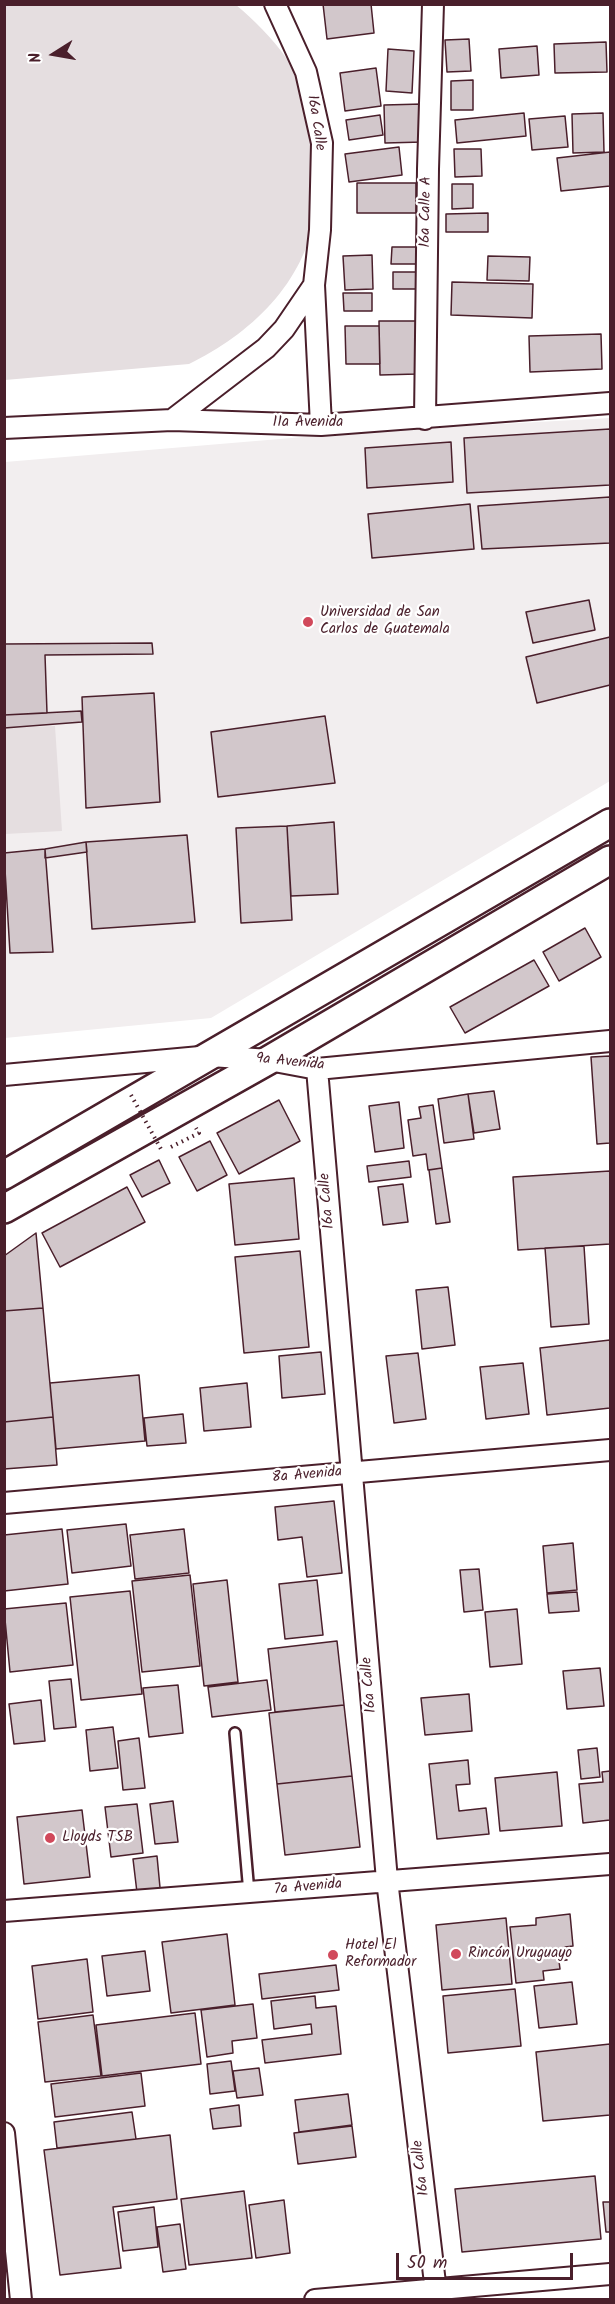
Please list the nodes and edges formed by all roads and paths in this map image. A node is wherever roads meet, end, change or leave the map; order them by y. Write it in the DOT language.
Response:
graph roads {
  1 [pos="275,4"];
  2 [pos="433,4"];
  3 [pos="314,285"];
  4 [pos="610,403"];
  5 [pos="425,419"];
  6 [pos="172,420"];
  7 [pos="321,425"];
  8 [pos="4,428"];
  9 [pos="610,823"];
  10 [pos="610,860"];
  11 [pos="610,1041"];
  12 [pos="211,1056"];
  13 [pos="269,1060"];
  14 [pos="317,1069"];
  15 [pos="4,1075"];
  16 [pos="131,1095"];
  17 [pos="199,1133"];
  18 [pos="4,1175"];
  19 [pos="4,1209"];
  20 [pos="610,1450"];
  21 [pos="352,1472"];
  22 [pos="4,1503"];
  23 [pos="235,1733"];
  24 [pos="610,1864"];
  25 [pos="387,1880"];
  26 [pos="249,1893"];
  27 [pos="4,1911"];
  28 [pos="4,2133"];
  29 [pos="610,2274"];
  30 [pos="437,2295"];
  31 [pos="21,2300"];
  32 [pos="315,2300"];
  1 -- 3 [label="street, 16a Calle"];
  2 -- 5 [label="street, 16a Calle A"];
  3 -- 6 [label="street, 16a Calle"];
  3 -- 7 [label="street, 16a Calle"];
  4 -- 5 [label="street, 11a Avenida"];
  5 -- 7 [label="street, 11a Avenida"];
  6 -- 7 [label="street, 11a Avenida"];
  6 -- 8 [label="street, 11a Avenida"];
  9 -- 12 [label="main road"];
  10 -- 13 [label="main road"];
  11 -- 14 [label="street, 9a Avenida"];
  12 -- 13 [label="street, 9a Avenida"];
  12 -- 15 [label="street, 9a Avenida"];
  12 -- 18 [label="main road"];
  13 -- 14 [label="street, 9a Avenida"];
  13 -- 19 [label="main road"];
  14 -- 21 [label="street, 16a Calle"];
  16 -- 17 [label="path, bridge"];
  20 -- 21 [label="street, 8a Avenida"];
  21 -- 22 [label="street, 8a Avenida"];
  21 -- 25 [label="street, 16a Calle"];
  23 -- 26 [label="lane"];
  24 -- 25 [label="street, 7a Avenida"];
  25 -- 26 [label="street, 7a Avenida"];
  25 -- 30 [label="street, 16a Calle"];
  26 -- 27 [label="street, 7a Avenida"];
  28 -- 31 [label="street"];
  29 -- 30 [label="street"];
  30 -- 32 [label="street"];
}
